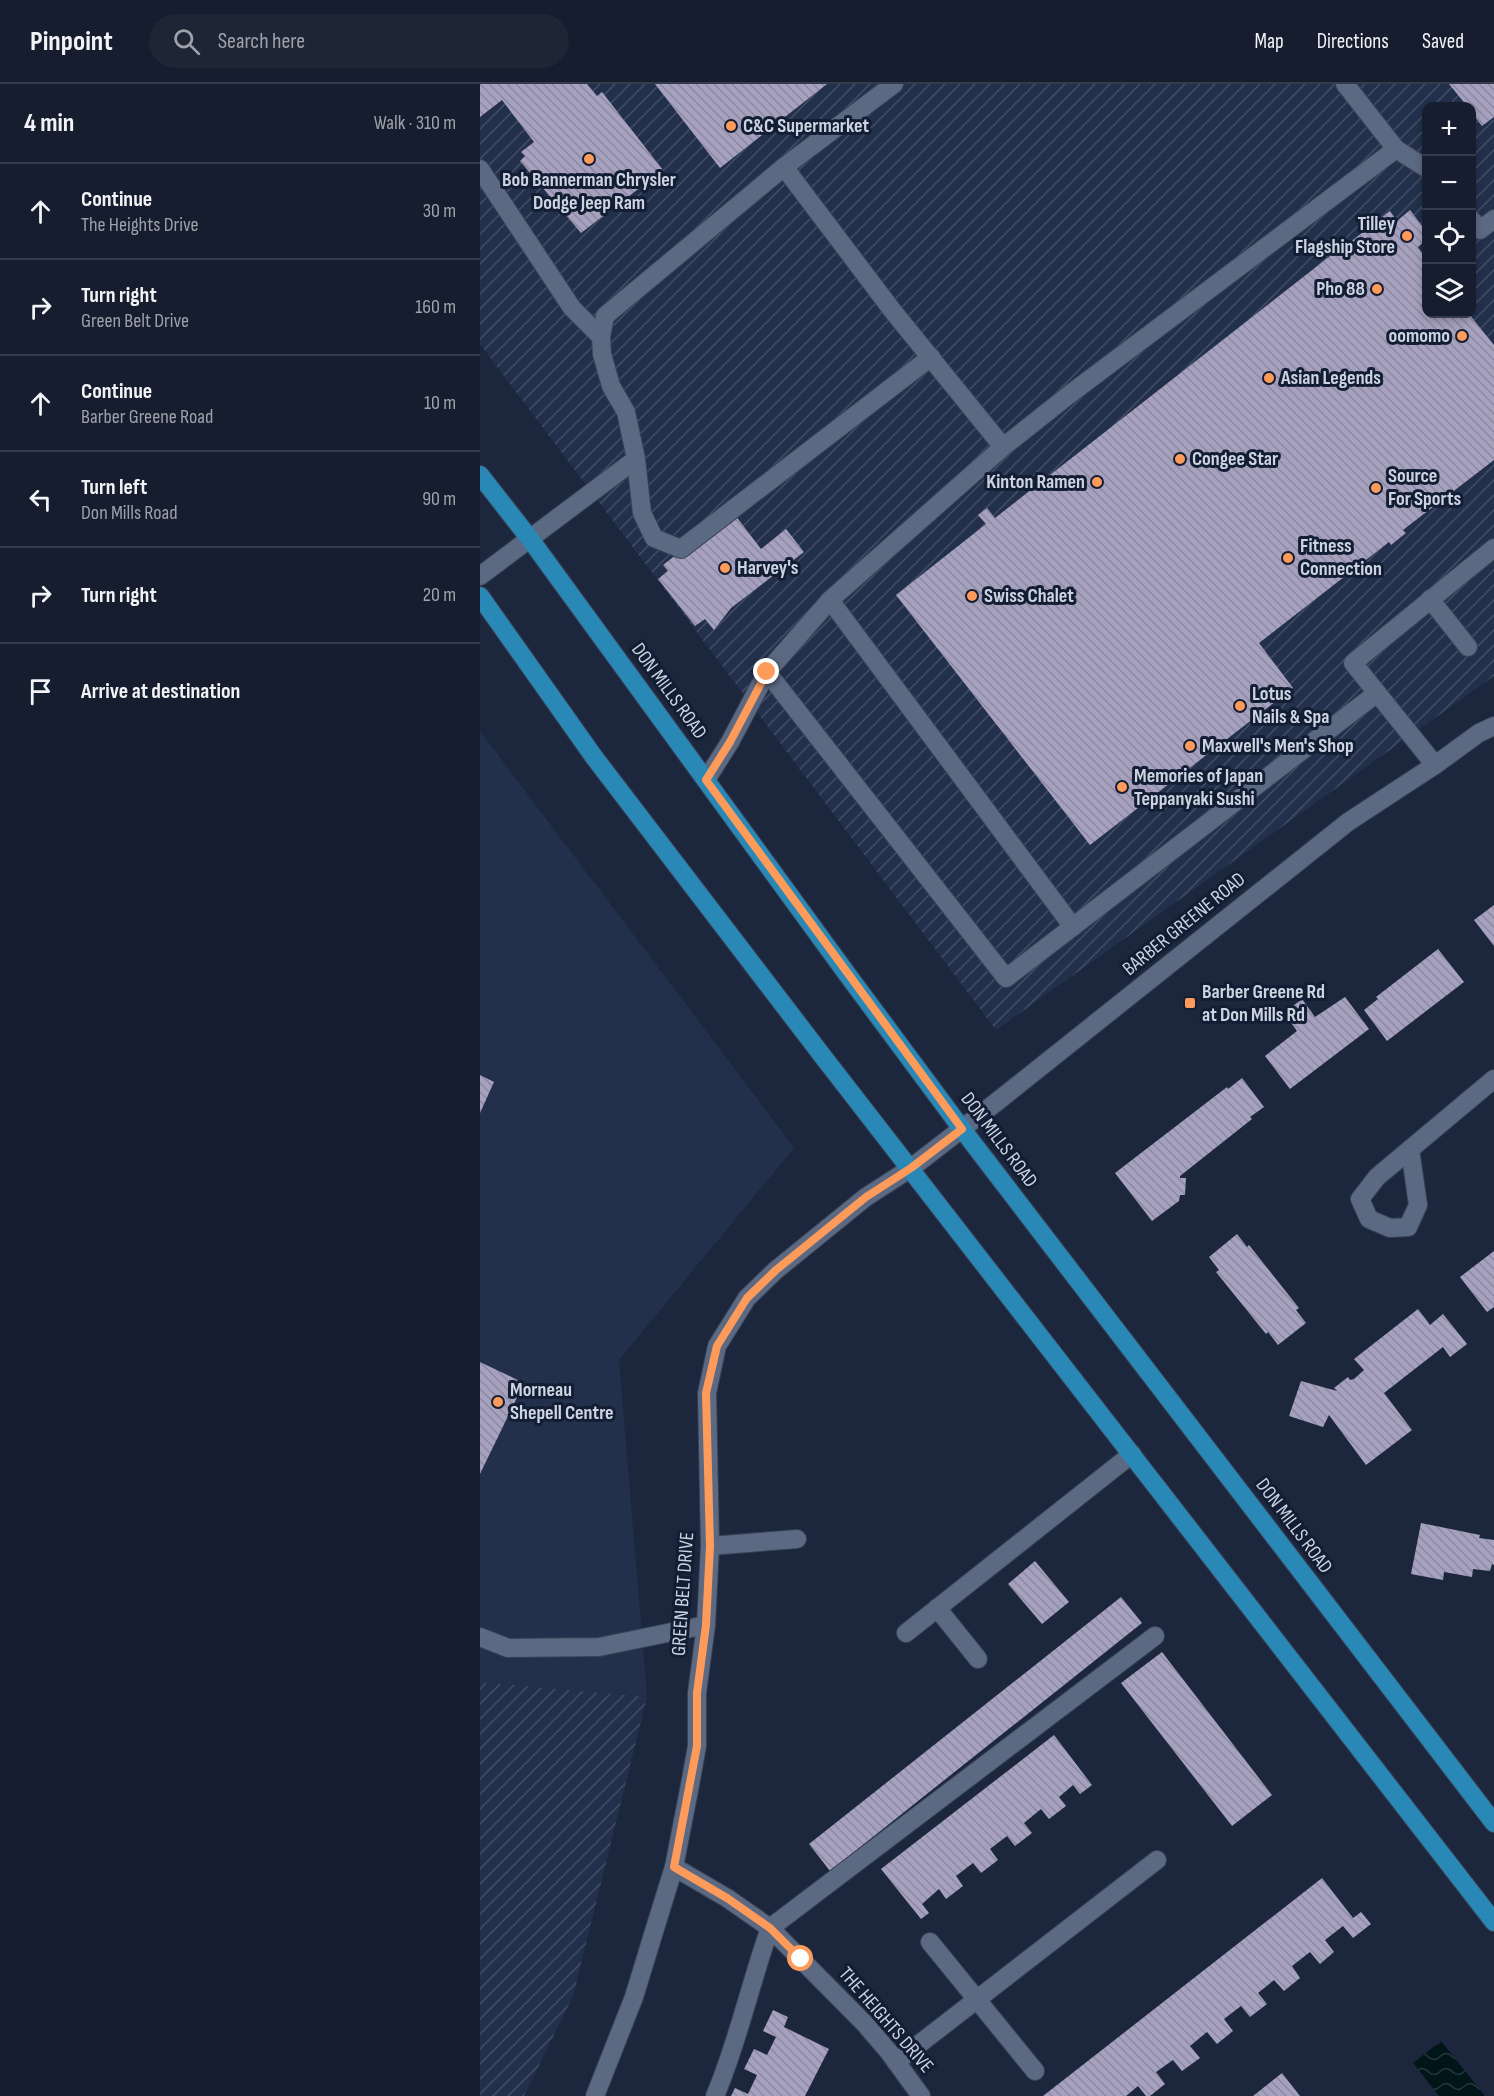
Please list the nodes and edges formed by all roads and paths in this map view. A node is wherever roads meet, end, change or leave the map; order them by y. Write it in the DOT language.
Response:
graph roads {
  1 [pos="894,84"];
  2 [pos="1345,84"];
  3 [pos="1396,149"];
  4 [pos="1422,165"];
  5 [pos="784,167"];
  6 [pos="480,169"];
  7 [pos="1494,219"];
  8 [pos="1476,225"];
  9 [pos="601,337"];
  10 [pos="931,357"];
  11 [pos="1003,447"];
  12 [pos="636,459"];
  13 [pos="480,475"];
  14 [pos="530,539"];
  15 [pos="1494,548"];
  16 [pos="480,576"];
  17 [pos="480,596"];
  18 [pos="1430,599"];
  19 [pos="830,600"];
  20 [pos="1468,647"];
  21 [pos="767,672"];
  22 [pos="1377,693"];
  23 [pos="1494,726"];
  24 [pos="1435,765"];
  25 [pos="706,780"];
  26 [pos="1073,927"];
  27 [pos="1494,1079"];
  28 [pos="962,1129"];
  29 [pos="1410,1149"];
  30 [pos="911,1168"];
  31 [pos="1132,1454"];
  32 [pos="797,1539"];
  33 [pos="710,1546"];
  34 [pos="937,1608"];
  35 [pos="706,1625"];
  36 [pos="906,1634"];
  37 [pos="1155,1636"];
  38 [pos="480,1637"];
  39 [pos="978,1659"];
  40 [pos="1494,1823"];
  41 [pos="1157,1860"];
  42 [pos="674,1867"];
  43 [pos="1494,1922"];
  44 [pos="770,1928"];
  45 [pos="930,1942"];
  46 [pos="977,2000"];
  47 [pos="896,2062"];
  48 [pos="1035,2071"];
  49 [pos="596,2096"];
  50 [pos="715,2096"];
  51 [pos="921,2096"];
  1 -- 5 [label="street"];
  2 -- 3 [label="street"];
  3 -- 4 [label="street"];
  3 -- 11 [label="street"];
  5 -- 9 [label="street"];
  5 -- 10 [label="street"];
  6 -- 9 [label="street"];
  7 -- 8 [label="street"];
  9 -- 12 [label="street"];
  10 -- 11 [label="street"];
  10 -- 12 [label="street"];
  11 -- 19 [label="street"];
  12 -- 14 [label="street"];
  13 -- 14 [label="main road, DON MILLS ROAD"];
  14 -- 16 [label="street"];
  14 -- 25 [label="main road, DON MILLS ROAD"];
  15 -- 18 [label="street"];
  17 -- 30 [label="main road"];
  18 -- 20 [label="street"];
  18 -- 22 [label="street"];
  19 -- 21 [label="street"];
  19 -- 26 [label="street"];
  21 -- 25 [label="street"];
  21 -- 26 [label="street"];
  22 -- 24 [label="street"];
  22 -- 26 [label="street"];
  23 -- 24 [label="street, BARBER GREENE ROAD"];
  24 -- 28 [label="street, BARBER GREENE ROAD"];
  25 -- 28 [label="main road, DON MILLS ROAD"];
  27 -- 29 [label="street"];
  28 -- 30 [label="street, BARBER GREENE ROAD"];
  28 -- 40 [label="main road, DON MILLS ROAD"];
  30 -- 31 [label="main road"];
  30 -- 33 [label="street, GREEN BELT DRIVE"];
  31 -- 34 [label="street"];
  31 -- 43 [label="main road"];
  32 -- 33 [label="street"];
  33 -- 35 [label="street, GREEN BELT DRIVE"];
  34 -- 36 [label="street"];
  34 -- 39 [label="street"];
  35 -- 38 [label="street"];
  35 -- 42 [label="street, GREEN BELT DRIVE"];
  37 -- 44 [label="street"];
  41 -- 46 [label="street"];
  42 -- 44 [label="street, THE HEIGHTS DRIVE"];
  42 -- 49 [label="street, GREEN BELT DRIVE"];
  44 -- 47 [label="street, THE HEIGHTS DRIVE"];
  44 -- 50 [label="street"];
  45 -- 46 [label="street"];
  46 -- 47 [label="street"];
  46 -- 48 [label="street"];
  47 -- 51 [label="street, THE HEIGHTS DRIVE"];
}
